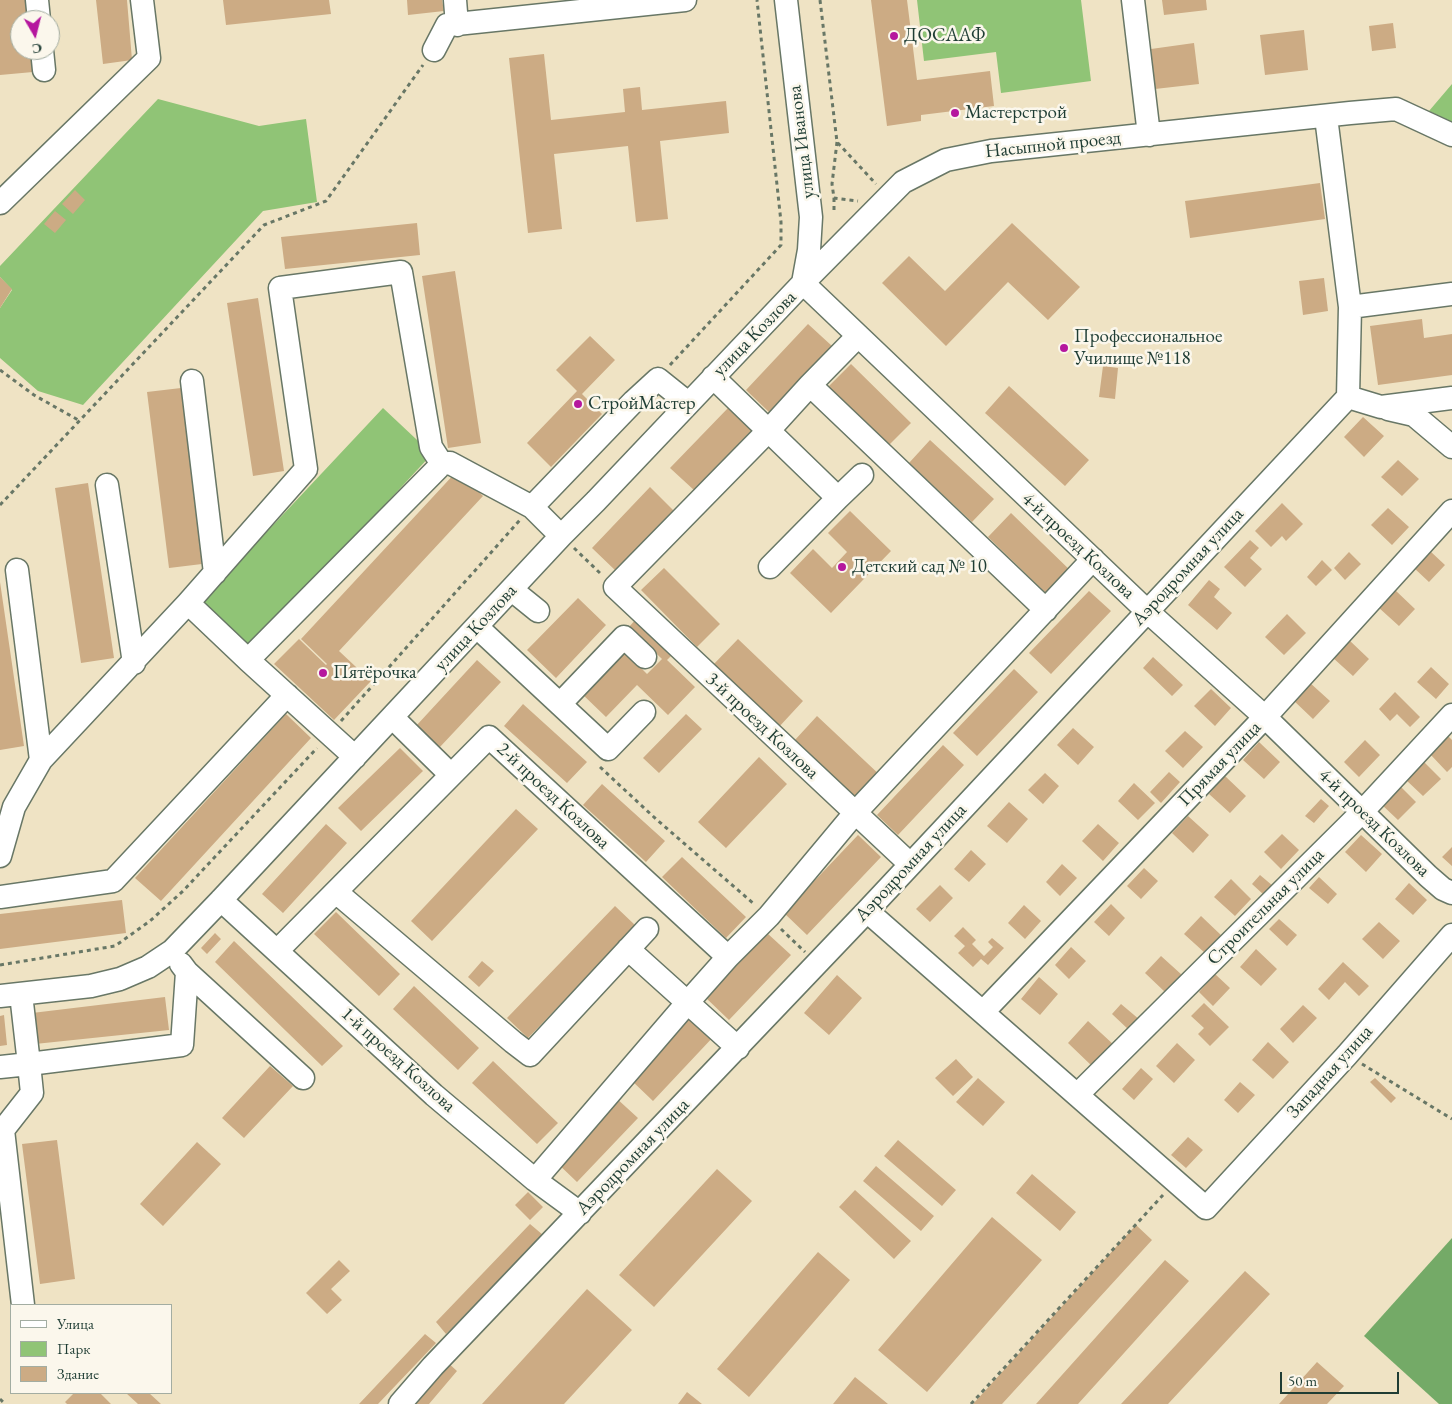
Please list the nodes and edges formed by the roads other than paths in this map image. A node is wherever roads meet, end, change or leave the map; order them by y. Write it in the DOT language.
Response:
graph roads {
  1 [pos="142,0"];
  2 [pos="455,0"];
  3 [pos="685,0"];
  4 [pos="786,0"];
  5 [pos="1133,0"];
  6 [pos="659,1"];
  7 [pos="559,7"];
  8 [pos="457,25"];
  9 [pos="434,50"];
  10 [pos="1326,116"];
  11 [pos="1149,135"];
  12 [pos="1452,135"];
  13 [pos="0,203"];
  14 [pos="802,283"];
  15 [pos="1452,294"];
  16 [pos="1350,307"];
  17 [pos="858,336"];
  18 [pos="713,377"];
  19 [pos="192,381"];
  20 [pos="810,385"];
  21 [pos="1348,397"];
  22 [pos="1452,398"];
  23 [pos="688,403"];
  24 [pos="1381,407"];
  25 [pos="769,430"];
  26 [pos="1452,447"];
  27 [pos="442,464"];
  28 [pos="862,475"];
  29 [pos="107,485"];
  30 [pos="838,498"];
  31 [pos="532,507"];
  32 [pos="1452,511"];
  33 [pos="561,536"];
  34 [pos="1093,559"];
  35 [pos="770,567"];
  36 [pos="18,570"];
  37 [pos="215,573"];
  38 [pos="512,590"];
  39 [pos="188,603"];
  40 [pos="1046,610"];
  41 [pos="538,611"];
  42 [pos="1147,611"];
  43 [pos="477,627"];
  44 [pos="645,657"];
  45 [pos="248,660"];
  46 [pos="134,663"];
  47 [pos="287,696"];
  48 [pos="560,704"];
  49 [pos="644,712"];
  50 [pos="1452,715"];
  51 [pos="392,717"];
  52 [pos="1265,717"];
  53 [pos="355,757"];
  54 [pos="41,760"];
  55 [pos="451,775"];
  56 [pos="1362,812"];
  57 [pos="855,813"];
  58 [pos="0,856"];
  59 [pos="910,864"];
  60 [pos="1447,891"];
  61 [pos="336,892"];
  62 [pos="0,897"];
  63 [pos="221,900"];
  64 [pos="867,911"];
  65 [pos="647,929"];
  66 [pos="1452,935"];
  67 [pos="628,949"];
  68 [pos="172,951"];
  69 [pos="277,951"];
  70 [pos="728,958"];
  71 [pos="187,972"];
  72 [pos="10,995"];
  73 [pos="688,1002"];
  74 [pos="983,1012"];
  75 [pos="738,1048"];
  76 [pos="29,1064"];
  77 [pos="0,1067"];
  78 [pos="303,1078"];
  79 [pos="1077,1095"];
  80 [pos="535,1180"];
  81 [pos="580,1213"];
  82 [pos="23,1304"];
  83 [pos="400,1404"];
  1 -- 13 [label="street"];
  2 -- 8 [label="street"];
  3 -- 6 [label="street"];
  4 -- 14 [label="street, улица Иванова"];
  5 -- 11 [label="street"];
  6 -- 7 [label="street"];
  7 -- 8 [label="street"];
  8 -- 9 [label="street"];
  10 -- 11 [label="street, Насыпной проезд"];
  10 -- 12 [label="street, Насыпной проезд"];
  10 -- 16 [label="street"];
  11 -- 14 [label="street, Насыпной проезд"];
  14 -- 17 [label="street, 4-й проезд Козлова"];
  14 -- 18 [label="street, улица Козлова"];
  15 -- 16 [label="street"];
  16 -- 21 [label="street"];
  17 -- 20 [label="street"];
  17 -- 34 [label="street, 4-й проезд Козлова"];
  18 -- 23 [label="street, улица Козлова"];
  18 -- 25 [label="street"];
  19 -- 37 [label="street"];
  20 -- 25 [label="street"];
  20 -- 40 [label="street"];
  21 -- 24 [label="street"];
  21 -- 42 [label="street, Аэродромная улица"];
  22 -- 24 [label="street"];
  23 -- 31 [label="street"];
  23 -- 33 [label="street, улица Козлова"];
  24 -- 26 [label="street"];
  25 -- 30 [label="street"];
  25 -- 57 [label="street, 3-й проезд Козлова"];
  27 -- 31 [label="street"];
  27 -- 37 [label="street"];
  27 -- 45 [label="street"];
  28 -- 30 [label="street"];
  29 -- 46 [label="street"];
  30 -- 35 [label="street"];
  31 -- 33 [label="street"];
  32 -- 52 [label="street, Прямая улица"];
  33 -- 38 [label="street, улица Козлова"];
  34 -- 40 [label="street"];
  34 -- 42 [label="street, 4-й проезд Козлова"];
  36 -- 54 [label="street"];
  37 -- 39 [label="street"];
  38 -- 41 [label="street"];
  38 -- 43 [label="street, улица Козлова"];
  39 -- 45 [label="street"];
  39 -- 46 [label="street"];
  40 -- 57 [label="street"];
  42 -- 52 [label="street, 4-й проезд Козлова"];
  42 -- 59 [label="street, Аэродромная улица"];
  43 -- 48 [label="street"];
  43 -- 51 [label="street, улица Козлова"];
  44 -- 48 [label="street"];
  45 -- 47 [label="street"];
  46 -- 54 [label="street"];
  47 -- 53 [label="street"];
  47 -- 62 [label="street"];
  48 -- 49 [label="street"];
  50 -- 56 [label="street, Строительная улица"];
  51 -- 53 [label="street, улица Козлова"];
  51 -- 55 [label="street"];
  52 -- 56 [label="street, 4-й проезд Козлова"];
  52 -- 74 [label="street, Прямая улица"];
  53 -- 63 [label="street, улица Козлова"];
  54 -- 58 [label="street"];
  55 -- 61 [label="street, 2-й проезд Козлова"];
  55 -- 70 [label="street, 2-й проезд Козлова"];
  56 -- 60 [label="street, 4-й проезд Козлова"];
  56 -- 79 [label="street, Строительная улица"];
  57 -- 59 [label="street, 3-й проезд Козлова"];
  57 -- 70 [label="street"];
  59 -- 64 [label="street, Аэродромная улица"];
  61 -- 67 [label="street"];
  61 -- 69 [label="street, 2-й проезд Козлова"];
  63 -- 68 [label="street, улица Козлова"];
  63 -- 69 [label="street, 1-й проезд Козлова"];
  64 -- 74 [label="street"];
  64 -- 75 [label="street, Аэродромная улица"];
  65 -- 67 [label="street"];
  66 -- 79 [label="street, Западная улица"];
  67 -- 73 [label="street"];
  68 -- 71 [label="street"];
  68 -- 72 [label="street, улица Козлова"];
  69 -- 80 [label="street, 1-й проезд Козлова"];
  70 -- 73 [label="street"];
  71 -- 76 [label="street"];
  71 -- 78 [label="street"];
  72 -- 76 [label="street"];
  73 -- 75 [label="street"];
  73 -- 80 [label="street"];
  74 -- 79 [label="street"];
  75 -- 81 [label="street, Аэродромная улица"];
  76 -- 77 [label="street"];
  76 -- 82 [label="street"];
  80 -- 81 [label="street, 1-й проезд Козлова"];
  81 -- 83 [label="street, Аэродромная улица"];
}
